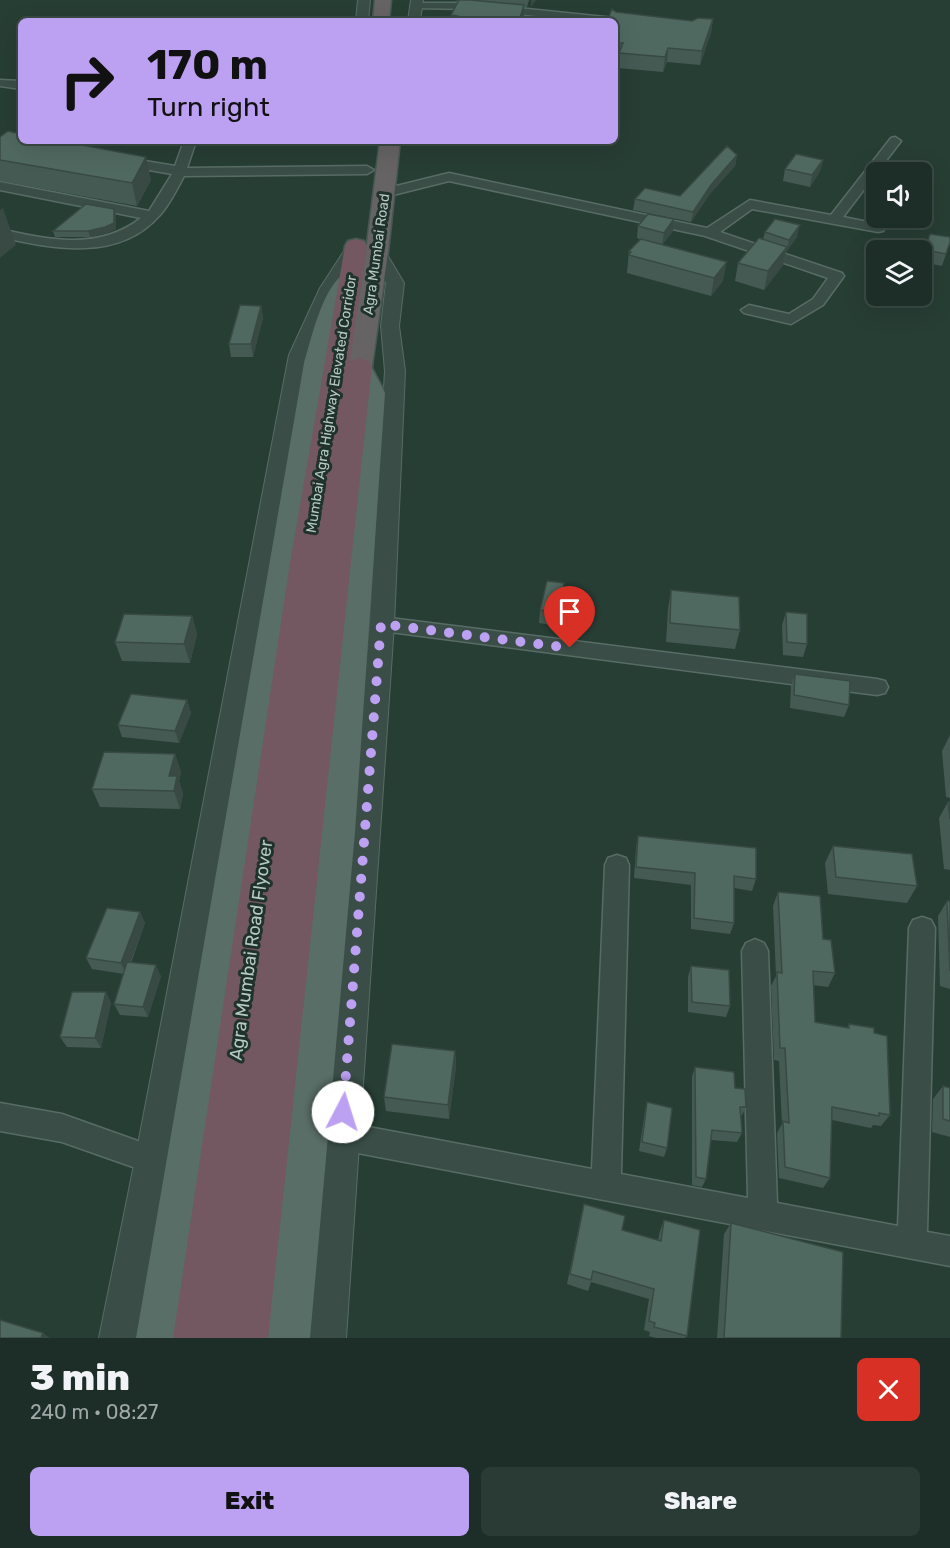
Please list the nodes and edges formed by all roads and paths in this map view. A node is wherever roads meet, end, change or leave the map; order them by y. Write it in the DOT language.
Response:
graph roads {
  1 [pos="364,0"];
  2 [pos="383,0"];
  3 [pos="399,0"];
  4 [pos="417,3"];
  5 [pos="362,18"];
  6 [pos="381,18"];
  7 [pos="397,18"];
  8 [pos="414,18"];
  9 [pos="588,18"];
  10 [pos="0,83"];
  11 [pos="18,85"];
  12 [pos="895,141"];
  13 [pos="189,144"];
  14 [pos="389,144"];
  15 [pos="110,159"];
  16 [pos="368,161"];
  17 [pos="180,171"];
  18 [pos="0,186"];
  19 [pos="374,192"];
  20 [pos="152,216"];
  21 [pos="834,220"];
  22 [pos="866,226"];
  23 [pos="0,233"];
  24 [pos="709,233"];
  25 [pos="361,250"];
  26 [pos="749,310"];
  27 [pos="359,366"];
  28 [pos="320,564"];
  29 [pos="381,624"];
  30 [pos="877,687"];
  31 [pos="617,865"];
  32 [pos="922,928"];
  33 [pos="755,951"];
  34 [pos="0,1118"];
  35 [pos="342,1136"];
  36 [pos="153,1160"];
  37 [pos="606,1186"];
  38 [pos="764,1215"];
  39 [pos="912,1243"];
  40 [pos="950,1251"];
  41 [pos="118,1338"];
  42 [pos="161,1338"];
  43 [pos="198,1338"];
  44 [pos="243,1338"];
  45 [pos="285,1338"];
  46 [pos="327,1338"];
  1 -- 5 [label="street"];
  2 -- 6 [label="highway"];
  3 -- 7 [label="highway"];
  4 -- 8 [label="street"];
  4 -- 9 [label="street"];
  10 -- 11 [label="street"];
  12 -- 21 [label="street"];
  13 -- 17 [label="street"];
  14 -- 19 [label="highway, Agra Mumbai Road"];
  15 -- 17 [label="street"];
  16 -- 17 [label="street"];
  16 -- 19 [label="highway, Agra Mumbai Road"];
  17 -- 20 [label="street"];
  18 -- 20 [label="street"];
  19 -- 24 [label="street"];
  19 -- 25 [label="highway, Agra Mumbai Road"];
  20 -- 23 [label="street"];
  21 -- 22 [label="street"];
  21 -- 24 [label="street"];
  24 -- 26 [label="street"];
  25 -- 27 [label="highway, Agra Mumbai Road"];
  25 -- 28 [label="highway, Mumbai Agra Highway Elevated Corridor"];
  25 -- 29 [label="street"];
  25 -- 36 [label="street"];
  25 -- 42 [label="main road"];
  27 -- 28 [label="highway, Mumbai Agra Highway Elevated Corridor"];
  27 -- 45 [label="main road"];
  28 -- 43 [label="highway, Agra Mumbai Road Flyover"];
  28 -- 44 [label="highway"];
  29 -- 30 [label="street"];
  29 -- 35 [label="street"];
  31 -- 37 [label="street"];
  32 -- 39 [label="street"];
  33 -- 38 [label="street"];
  34 -- 36 [label="street"];
  35 -- 37 [label="street"];
  35 -- 46 [label="street"];
  36 -- 41 [label="street"];
  37 -- 38 [label="street"];
  38 -- 39 [label="street"];
  39 -- 40 [label="street"];
}
